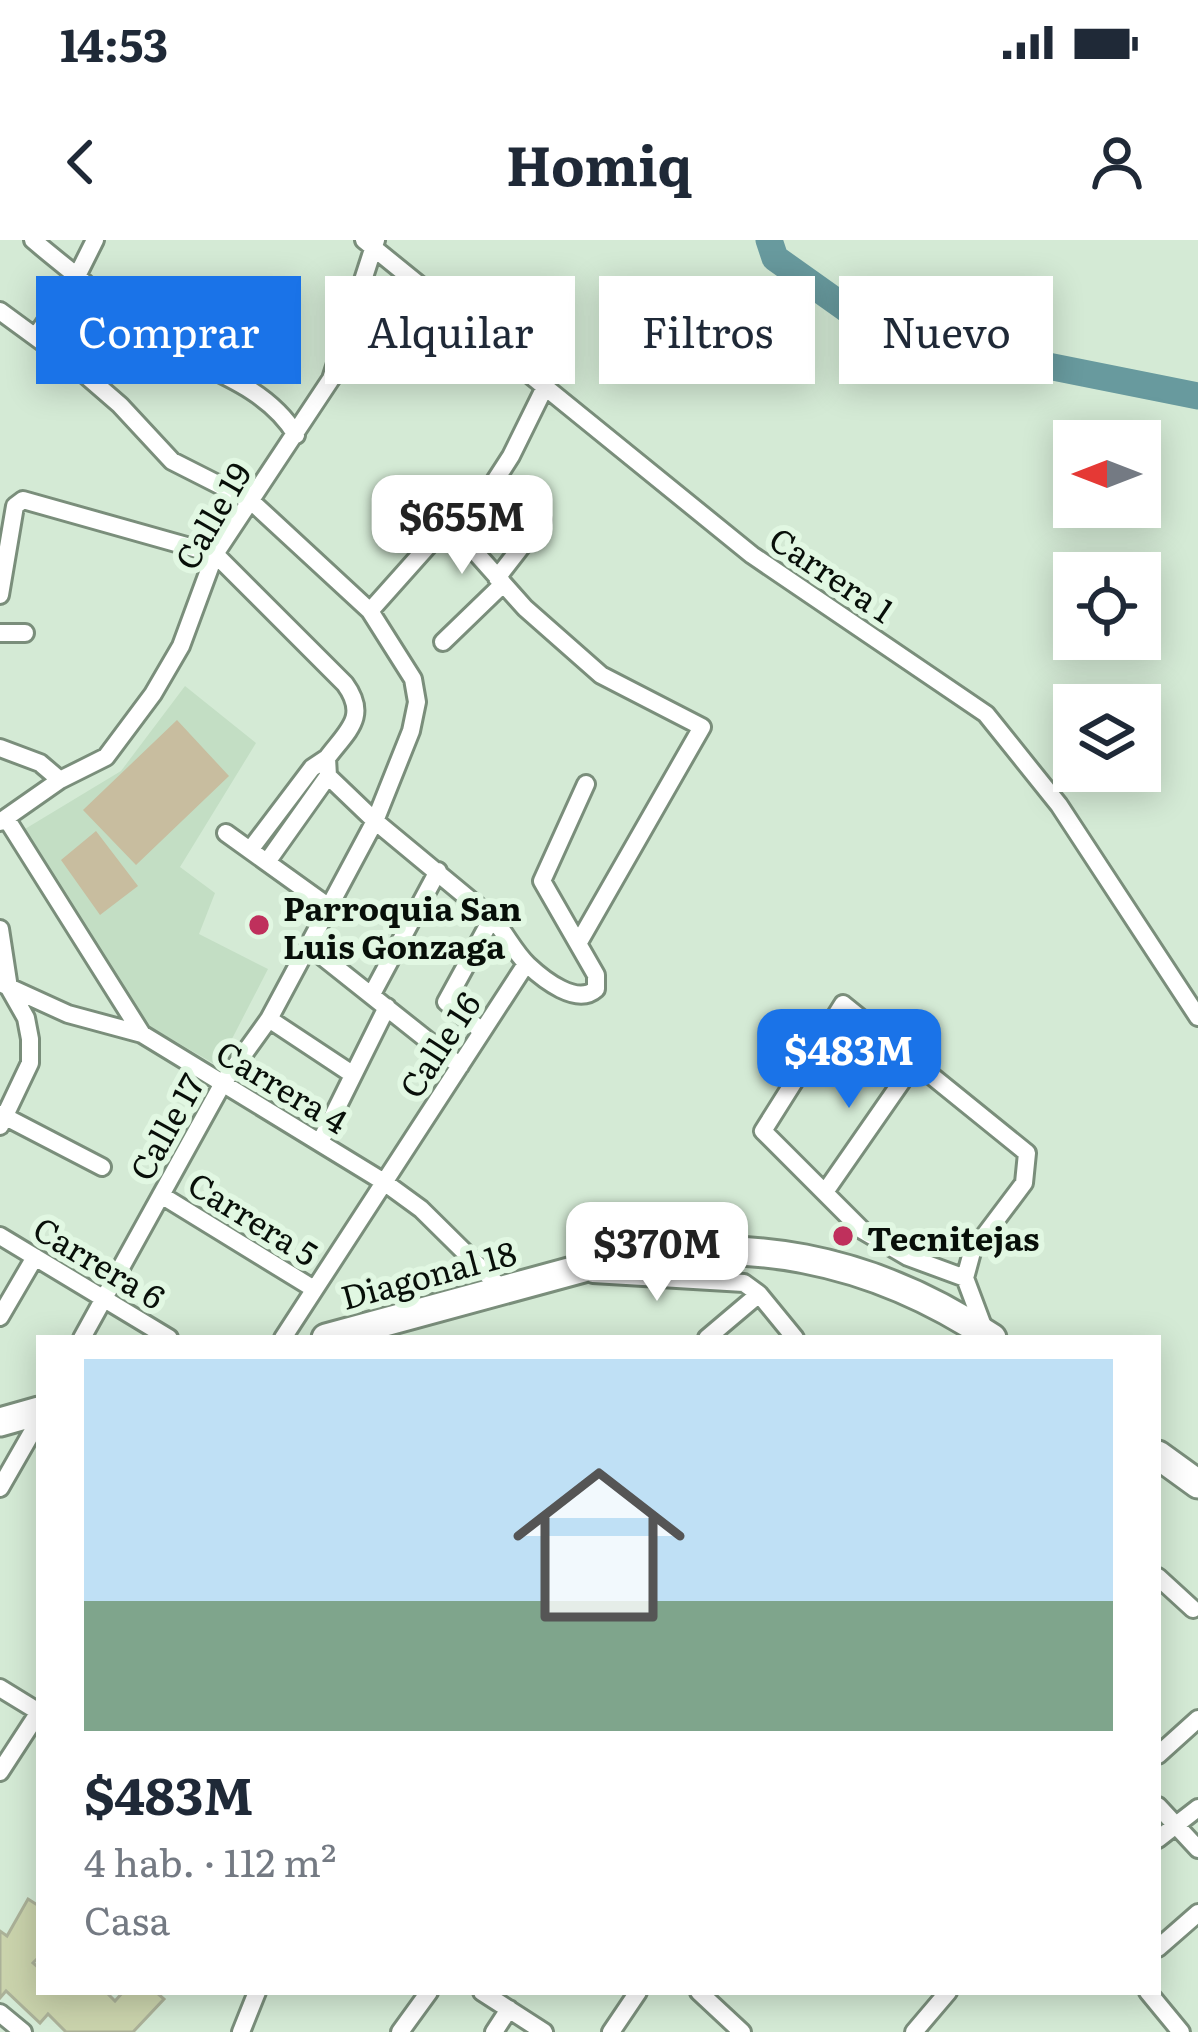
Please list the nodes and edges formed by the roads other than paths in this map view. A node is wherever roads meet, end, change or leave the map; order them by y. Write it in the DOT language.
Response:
graph roads {
  1 [pos="33,240"];
  2 [pos="95,240"];
  3 [pos="372,242"];
  4 [pos="77,276"];
  5 [pos="0,311"];
  6 [pos="36,336"];
  7 [pos="94,384"];
  8 [pos="239,384"];
  9 [pos="545,386"];
  10 [pos="296,434"];
  11 [pos="251,501"];
  12 [pos="542,520"];
  13 [pos="460,535"];
  14 [pos="215,554"];
  15 [pos="500,581"];
  16 [pos="0,596"];
  17 [pos="370,611"];
  18 [pos="0,633"];
  19 [pos="25,633"];
  20 [pos="442,641"];
  21 [pos="0,748"];
  22 [pos="327,768"];
  23 [pos="60,780"];
  24 [pos="586,784"];
  25 [pos="3,820"];
  26 [pos="375,820"];
  27 [pos="226,833"];
  28 [pos="250,850"];
  29 [pos="267,862"];
  30 [pos="438,871"];
  31 [pos="329,907"];
  32 [pos="492,918"];
  33 [pos="0,928"];
  34 [pos="579,942"];
  35 [pos="309,946"];
  36 [pos="526,964"];
  37 [pos="5,986"];
  38 [pos="372,994"];
  39 [pos="387,1007"];
  40 [pos="1198,1017"];
  41 [pos="269,1019"];
  42 [pos="482,1031"];
  43 [pos="142,1034"];
  44 [pos="916,1061"];
  45 [pos="460,1066"];
  46 [pos="352,1075"];
  47 [pos="223,1083"];
  48 [pos="2,1119"];
  49 [pos="320,1142"];
  50 [pos="102,1167"];
  51 [pos="384,1182"];
  52 [pos="825,1192"];
  53 [pos="161,1195"];
  54 [pos="0,1236"];
  55 [pos="35,1257"];
  56 [pos="569,1272"];
  57 [pos="965,1278"];
  58 [pos="314,1289"];
  59 [pos="504,1291"];
  60 [pos="759,1294"];
  61 [pos="103,1298"];
  62 [pos="0,1317"];
  63 [pos="84,1335"];
  64 [pos="164,1335"];
  65 [pos="285,1335"];
  66 [pos="337,1335"];
  67 [pos="710,1335"];
  68 [pos="793,1335"];
  69 [pos="987,1335"];
  70 [pos="989,1335"];
  71 [pos="36,1416"];
  72 [pos="0,1422"];
  73 [pos="36,1422"];
  74 [pos="24,1447"];
  75 [pos="36,1457"];
  76 [pos="1161,1457"];
  77 [pos="1198,1484"];
  78 [pos="0,1488"];
  79 [pos="1161,1580"];
  80 [pos="1192,1609"];
  81 [pos="0,1688"];
  82 [pos="36,1710"];
  83 [pos="36,1717"];
  84 [pos="1198,1720"];
  85 [pos="1161,1752"];
  86 [pos="0,1772"];
  87 [pos="1198,1808"];
  88 [pos="1161,1809"];
  89 [pos="1177,1826"];
  90 [pos="1161,1837"];
  91 [pos="1198,1850"];
  92 [pos="1198,1913"];
  93 [pos="1161,1945"];
  94 [pos="256,1995"];
  95 [pos="427,1995"];
  96 [pos="487,1995"];
  97 [pos="636,1995"];
  98 [pos="702,1995"];
  99 [pos="945,1995"];
  100 [pos="1150,1995"];
  101 [pos="509,2009"];
  102 [pos="0,2013"];
  103 [pos="22,2032"];
  104 [pos="241,2032"];
  105 [pos="400,2032"];
  106 [pos="494,2032"];
  107 [pos="544,2032"];
  108 [pos="610,2032"];
  109 [pos="742,2032"];
  110 [pos="914,2032"];
  111 [pos="1181,2032"];
  1 -- 4 [label="street"];
  2 -- 4 [label="street"];
  3 -- 9 [label="street, Carrera 1"];
  3 -- 10 [label="street, Calle 19"];
  5 -- 6 [label="street, Calle 17"];
  7 -- 11 [label="street, Calle 17"];
  8 -- 10 [label="street"];
  9 -- 13 [label="street"];
  9 -- 40 [label="street, Carrera 1"];
  10 -- 11 [label="street, Calle 19"];
  11 -- 14 [label="street, Calle 19"];
  11 -- 17 [label="street, Calle 17"];
  12 -- 15 [label="street"];
  13 -- 15 [label="street"];
  13 -- 17 [label="street"];
  14 -- 16 [label="street"];
  14 -- 22 [label="street"];
  14 -- 23 [label="street, Calle 19"];
  15 -- 20 [label="street"];
  15 -- 34 [label="street"];
  17 -- 26 [label="street, Calle 17"];
  18 -- 19 [label="street"];
  21 -- 23 [label="street"];
  22 -- 26 [label="street"];
  22 -- 28 [label="street"];
  22 -- 29 [label="street"];
  23 -- 25 [label="street, Calle 19"];
  24 -- 34 [label="street"];
  25 -- 43 [label="street"];
  26 -- 30 [label="street"];
  26 -- 31 [label="street, Calle 17"];
  27 -- 28 [label="street"];
  28 -- 29 [label="street"];
  29 -- 31 [label="street"];
  30 -- 32 [label="street"];
  30 -- 38 [label="street"];
  31 -- 35 [label="street, Calle 17"];
  32 -- 36 [label="street"];
  32 -- 42 [label="street"];
  33 -- 37 [label="street"];
  34 -- 36 [label="street"];
  35 -- 38 [label="street"];
  35 -- 41 [label="street, Calle 17"];
  36 -- 42 [label="street, Calle 16"];
  37 -- 43 [label="street, Carrera 4"];
  37 -- 48 [label="street"];
  38 -- 39 [label="street"];
  39 -- 45 [label="street"];
  39 -- 46 [label="street"];
  41 -- 46 [label="street"];
  41 -- 47 [label="street, Calle 17"];
  42 -- 45 [label="street, Calle 16"];
  43 -- 47 [label="street, Carrera 4"];
  44 -- 52 [label="street"];
  44 -- 52 [label="street"];
  44 -- 57 [label="street"];
  45 -- 51 [label="street, Calle 16"];
  46 -- 49 [label="street"];
  47 -- 49 [label="street, Carrera 4"];
  47 -- 53 [label="street, Calle 17"];
  48 -- 50 [label="street"];
  49 -- 51 [label="street, Carrera 4"];
  51 -- 58 [label="street, Calle 16"];
  51 -- 59 [label="street, Carrera 4"];
  52 -- 57 [label="street"];
  53 -- 58 [label="street, Carrera 5"];
  53 -- 61 [label="street, Calle 17"];
  54 -- 55 [label="street, Carrera 6"];
  55 -- 61 [label="street, Carrera 6"];
  55 -- 62 [label="street"];
  56 -- 59 [label="main road, Diagonal 18"];
  56 -- 60 [label="street"];
  56 -- 69 [label="main road, Diagonal 18"];
  57 -- 70 [label="street"];
  58 -- 65 [label="street, Calle 16"];
  59 -- 66 [label="main road, Diagonal 18"];
  60 -- 67 [label="street"];
  60 -- 68 [label="street"];
  61 -- 63 [label="street, Calle 17"];
  61 -- 64 [label="street, Carrera 6"];
  71 -- 72 [label="main road"];
  73 -- 74 [label="street"];
  74 -- 75 [label="street"];
  74 -- 78 [label="street"];
  76 -- 77 [label="main road"];
  79 -- 80 [label="street"];
  81 -- 82 [label="street"];
  83 -- 86 [label="street"];
  84 -- 85 [label="street"];
  87 -- 89 [label="street"];
  88 -- 89 [label="street"];
  89 -- 90 [label="street"];
  89 -- 91 [label="street"];
  92 -- 93 [label="street"];
  94 -- 104 [label="street"];
  95 -- 105 [label="street"];
  96 -- 101 [label="street"];
  97 -- 108 [label="street"];
  98 -- 109 [label="street"];
  99 -- 110 [label="street"];
  100 -- 111 [label="street"];
  101 -- 106 [label="street"];
  101 -- 107 [label="street"];
  102 -- 103 [label="street"];
}
